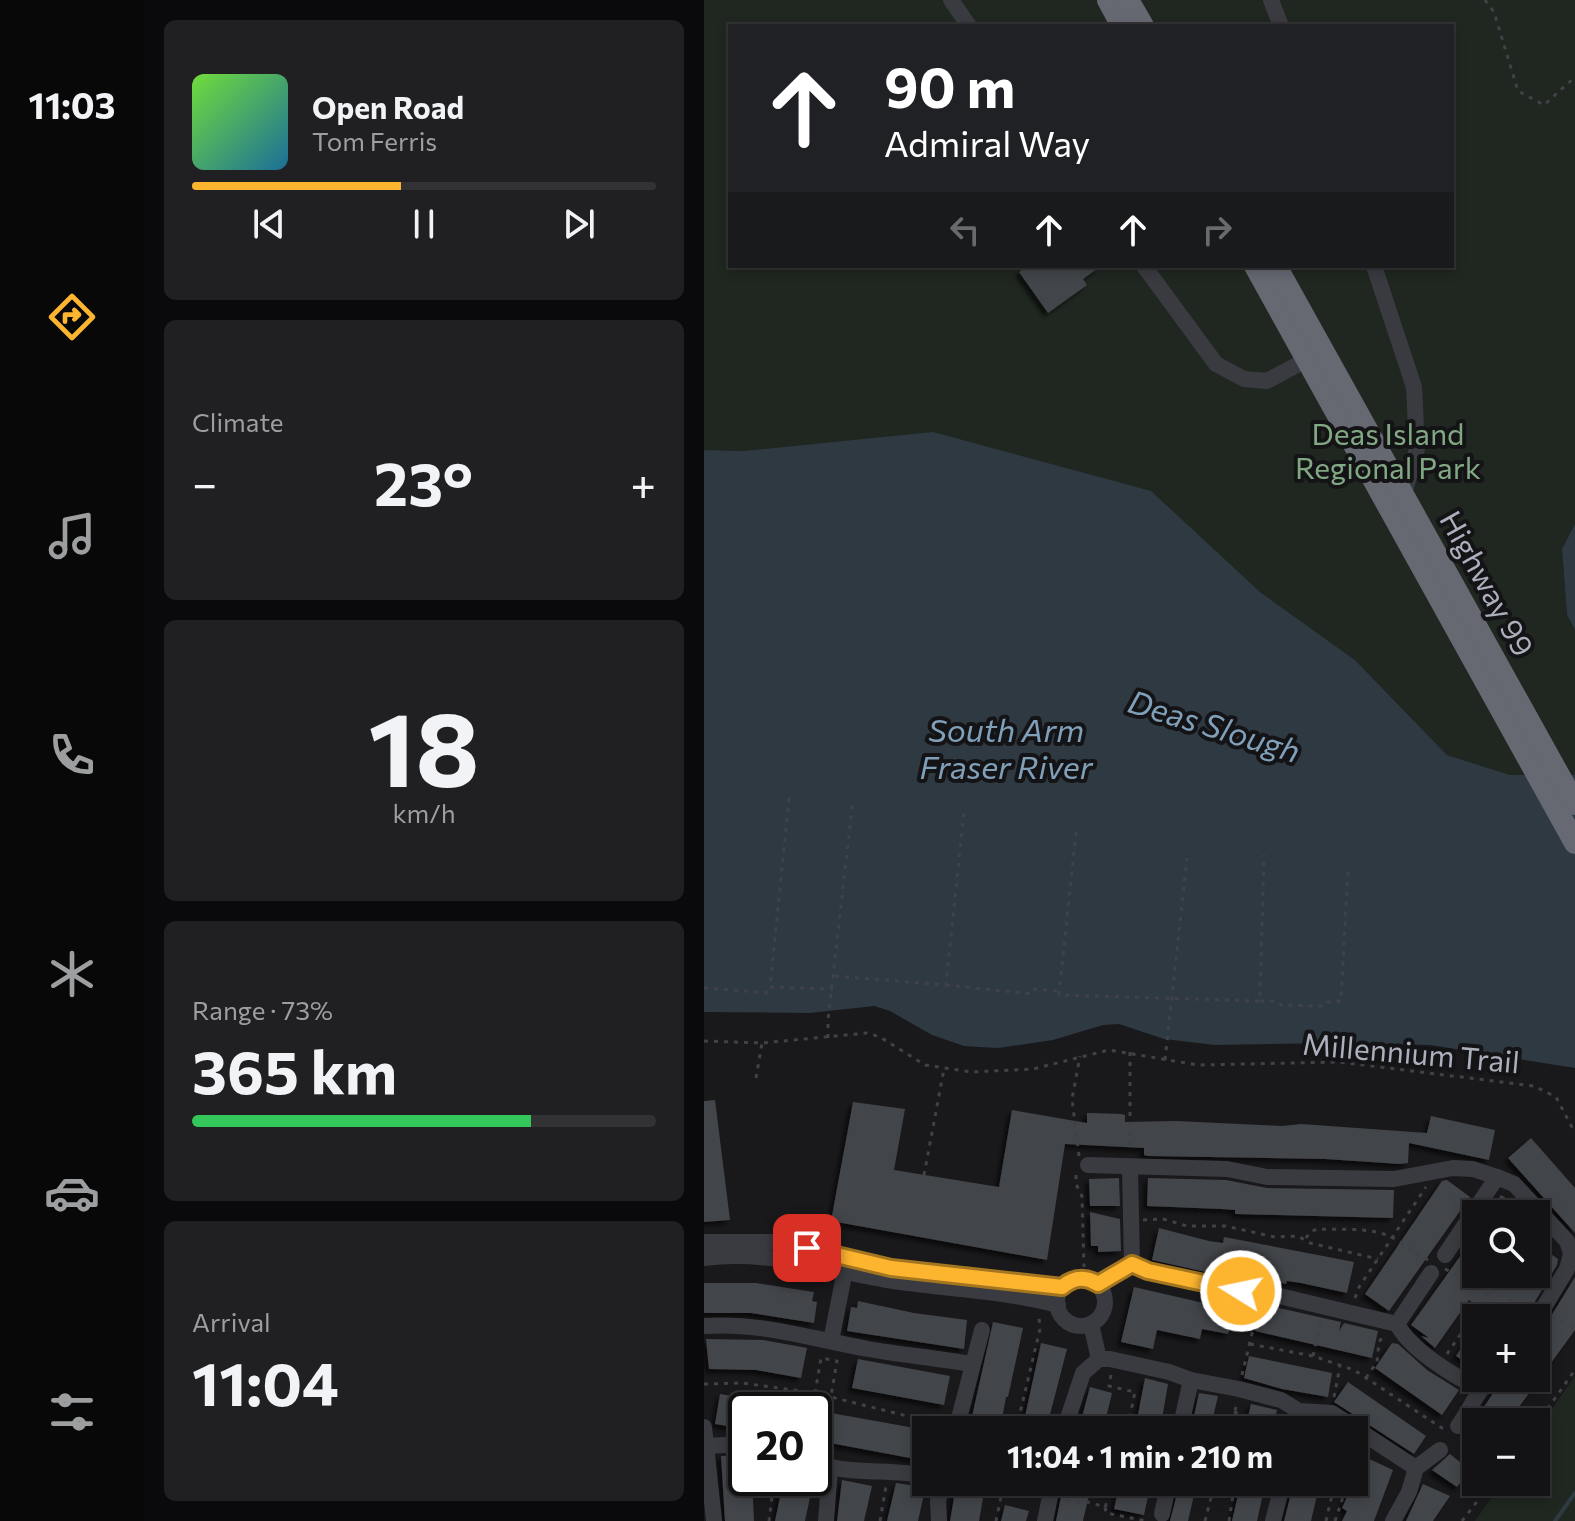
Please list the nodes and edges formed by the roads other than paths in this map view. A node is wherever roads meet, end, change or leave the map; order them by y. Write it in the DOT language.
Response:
graph roads {
  1 [pos="951,0"];
  2 [pos="1108,0"];
  3 [pos="1128,0"];
  4 [pos="1271,0"];
  5 [pos="968,24"];
  6 [pos="1121,24"];
  7 [pos="1142,24"];
  8 [pos="1280,24"];
  9 [pos="1145,268"];
  10 [pos="1256,268"];
  11 [pos="1277,268"];
  12 [pos="1375,268"];
  13 [pos="1308,359"];
  14 [pos="1403,497"];
  15 [pos="1532,747"];
  16 [pos="1575,804"];
  17 [pos="1575,843"];
  18 [pos="1088,1165"];
  19 [pos="1130,1168"];
  20 [pos="1497,1177"];
  21 [pos="704,1242"];
  22 [pos="752,1248"];
  23 [pos="1445,1255"];
  24 [pos="704,1258"];
  25 [pos="846,1264"];
  26 [pos="1132,1264"];
  27 [pos="1431,1273"];
  28 [pos="1098,1284"];
  29 [pos="1062,1287"];
  30 [pos="1546,1304"];
  31 [pos="1058,1305"];
  32 [pos="1394,1323"];
  33 [pos="1091,1324"];
  34 [pos="704,1326"];
  35 [pos="982,1330"];
  36 [pos="831,1341"];
  37 [pos="1107,1360"];
  38 [pos="971,1364"];
  39 [pos="1462,1373"];
  40 [pos="1191,1380"];
  41 [pos="1481,1392"];
  42 [pos="1299,1411"];
  43 [pos="959,1416"];
  44 [pos="1065,1416"];
  45 [pos="1183,1416"];
  46 [pos="1298,1416"];
  47 [pos="704,1427"];
  48 [pos="1455,1433"];
  49 [pos="728,1445"];
  50 [pos="706,1446"];
  51 [pos="1440,1450"];
  52 [pos="832,1466"];
  53 [pos="1416,1468"];
  54 [pos="912,1474"];
  55 [pos="824,1496"];
  56 [pos="939,1496"];
  57 [pos="1051,1496"];
  58 [pos="1166,1496"];
  59 [pos="1279,1496"];
  60 [pos="1162,1514"];
  61 [pos="714,1520"];
  62 [pos="826,1521"];
  63 [pos="939,1521"];
  64 [pos="1045,1521"];
  65 [pos="1273,1521"];
  66 [pos="1393,1521"];
  1 -- 5 [label="street"];
  2 -- 6 [label="highway"];
  3 -- 7 [label="highway"];
  4 -- 8 [label="street"];
  9 -- 13 [label="street"];
  10 -- 13 [label="highway, Highway 99"];
  11 -- 14 [label="highway, Highway 99"];
  12 -- 14 [label="street"];
  13 -- 15 [label="highway, Highway 99"];
  14 -- 15 [label="highway, Highway 99"];
  15 -- 16 [label="highway, Highway 99"];
  15 -- 17 [label="highway"];
  18 -- 19 [label="street"];
  19 -- 20 [label="street"];
  19 -- 26 [label="street"];
  20 -- 23 [label="street"];
  20 -- 30 [label="street"];
  21 -- 22 [label="street"];
  22 -- 24 [label="street"];
  22 -- 25 [label="street"];
  25 -- 29 [label="street"];
  25 -- 31 [label="street"];
  25 -- 36 [label="street"];
  26 -- 28 [label="street"];
  26 -- 32 [label="street"];
  27 -- 32 [label="street"];
  28 -- 29 [label="street"];
  28 -- 33 [label="street"];
  29 -- 31 [label="street"];
  31 -- 33 [label="street"];
  32 -- 39 [label="street"];
  33 -- 37 [label="street"];
  34 -- 36 [label="street"];
  35 -- 38 [label="street"];
  36 -- 38 [label="street"];
  37 -- 40 [label="street"];
  37 -- 44 [label="street"];
  38 -- 43 [label="street"];
  40 -- 42 [label="street"];
  40 -- 45 [label="street"];
  41 -- 48 [label="street"];
  42 -- 46 [label="street"];
  42 -- 53 [label="street"];
  47 -- 50 [label="street"];
  49 -- 50 [label="street"];
  50 -- 61 [label="street"];
  51 -- 53 [label="street"];
  52 -- 54 [label="street"];
  53 -- 66 [label="street"];
  55 -- 62 [label="street"];
  56 -- 63 [label="street"];
  57 -- 64 [label="street"];
  58 -- 60 [label="street"];
  59 -- 65 [label="street"];
}
